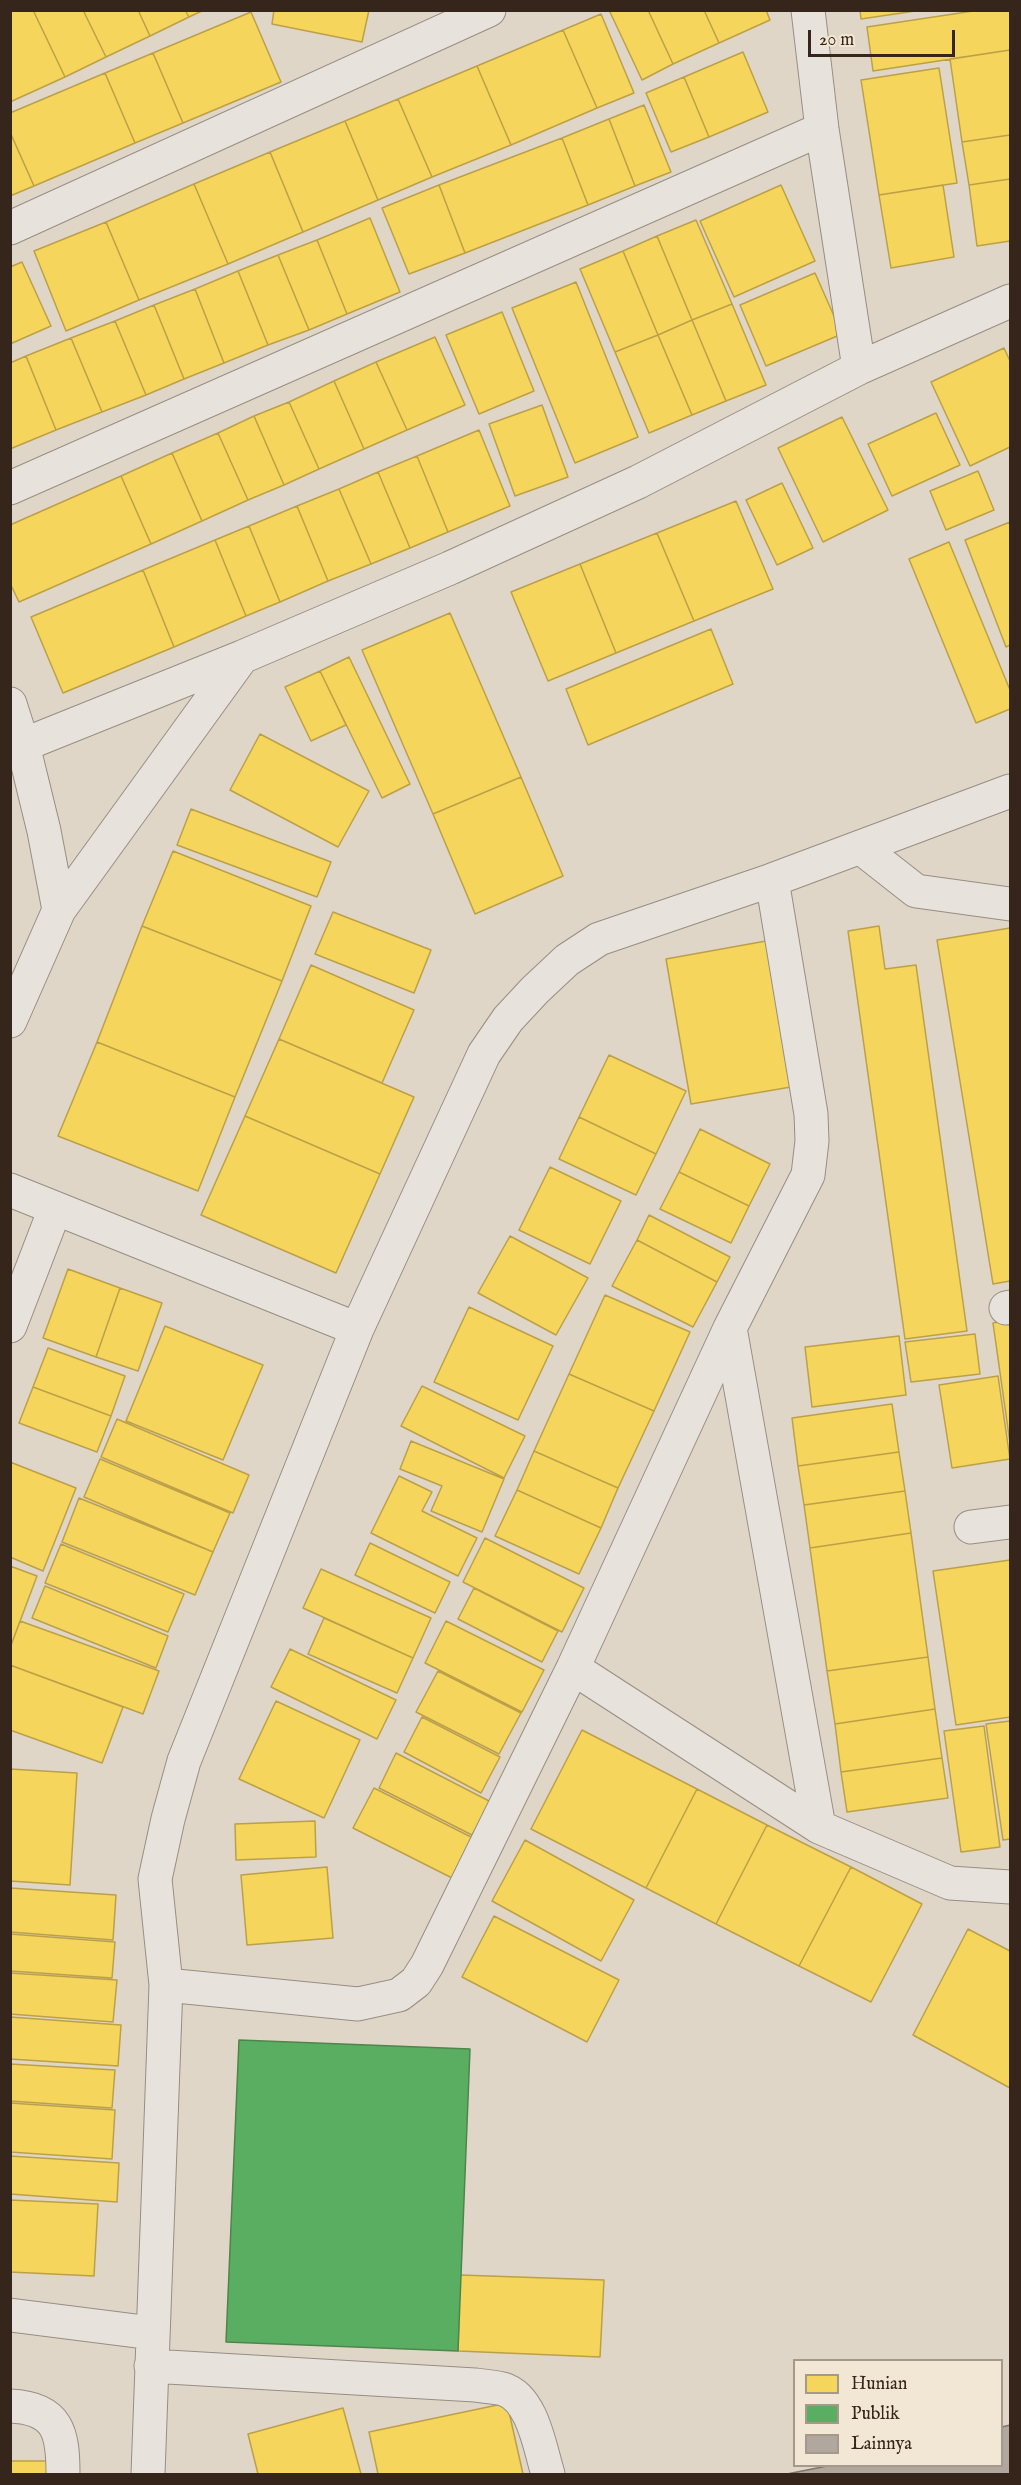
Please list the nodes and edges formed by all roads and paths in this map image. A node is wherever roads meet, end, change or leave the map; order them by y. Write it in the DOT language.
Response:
graph roads {
  1 [pos="489,10"];
  2 [pos="808,10"];
  3 [pos="822,129"];
  4 [pos="10,228"];
  5 [pos="1011,301"];
  6 [pos="860,368"];
  7 [pos="10,488"];
  8 [pos="242,657"];
  9 [pos="10,704"];
  10 [pos="23,745"];
  11 [pos="1011,791"];
  12 [pos="860,847"];
  13 [pos="772,880"];
  14 [pos="1011,904"];
  15 [pos="59,910"];
  16 [pos="10,1021"];
  17 [pos="10,1190"];
  18 [pos="55,1209"];
  19 [pos="10,1326"];
  20 [pos="730,1328"];
  21 [pos="357,1329"];
  22 [pos="1011,1522"];
  23 [pos="971,1527"];
  24 [pos="573,1668"];
  25 [pos="819,1827"];
  26 [pos="1011,1887"];
  27 [pos="166,1985"];
  28 [pos="10,2315"];
  29 [pos="152,2333"];
  30 [pos="151,2366"];
  31 [pos="10,2406"];
  32 [pos="63,2475"];
  33 [pos="148,2475"];
  34 [pos="548,2475"];
  1 -- 4 [label="street"];
  2 -- 3 [label="street"];
  3 -- 6 [label="street"];
  3 -- 7 [label="street"];
  5 -- 6 [label="street"];
  6 -- 8 [label="street"];
  8 -- 10 [label="street"];
  8 -- 15 [label="street"];
  9 -- 10 [label="street"];
  10 -- 15 [label="street"];
  11 -- 12 [label="street"];
  12 -- 13 [label="street"];
  12 -- 14 [label="street"];
  13 -- 20 [label="street"];
  13 -- 21 [label="street"];
  15 -- 16 [label="street"];
  17 -- 18 [label="street"];
  18 -- 19 [label="street"];
  18 -- 21 [label="street"];
  20 -- 24 [label="street"];
  20 -- 25 [label="street"];
  21 -- 27 [label="street"];
  22 -- 23 [label="street"];
  24 -- 25 [label="street"];
  24 -- 27 [label="street"];
  25 -- 26 [label="street"];
  27 -- 29 [label="street"];
  28 -- 29 [label="street"];
  29 -- 30 [label="street"];
  30 -- 33 [label="street"];
  30 -- 34 [label="street"];
  31 -- 32 [label="street"];
}
